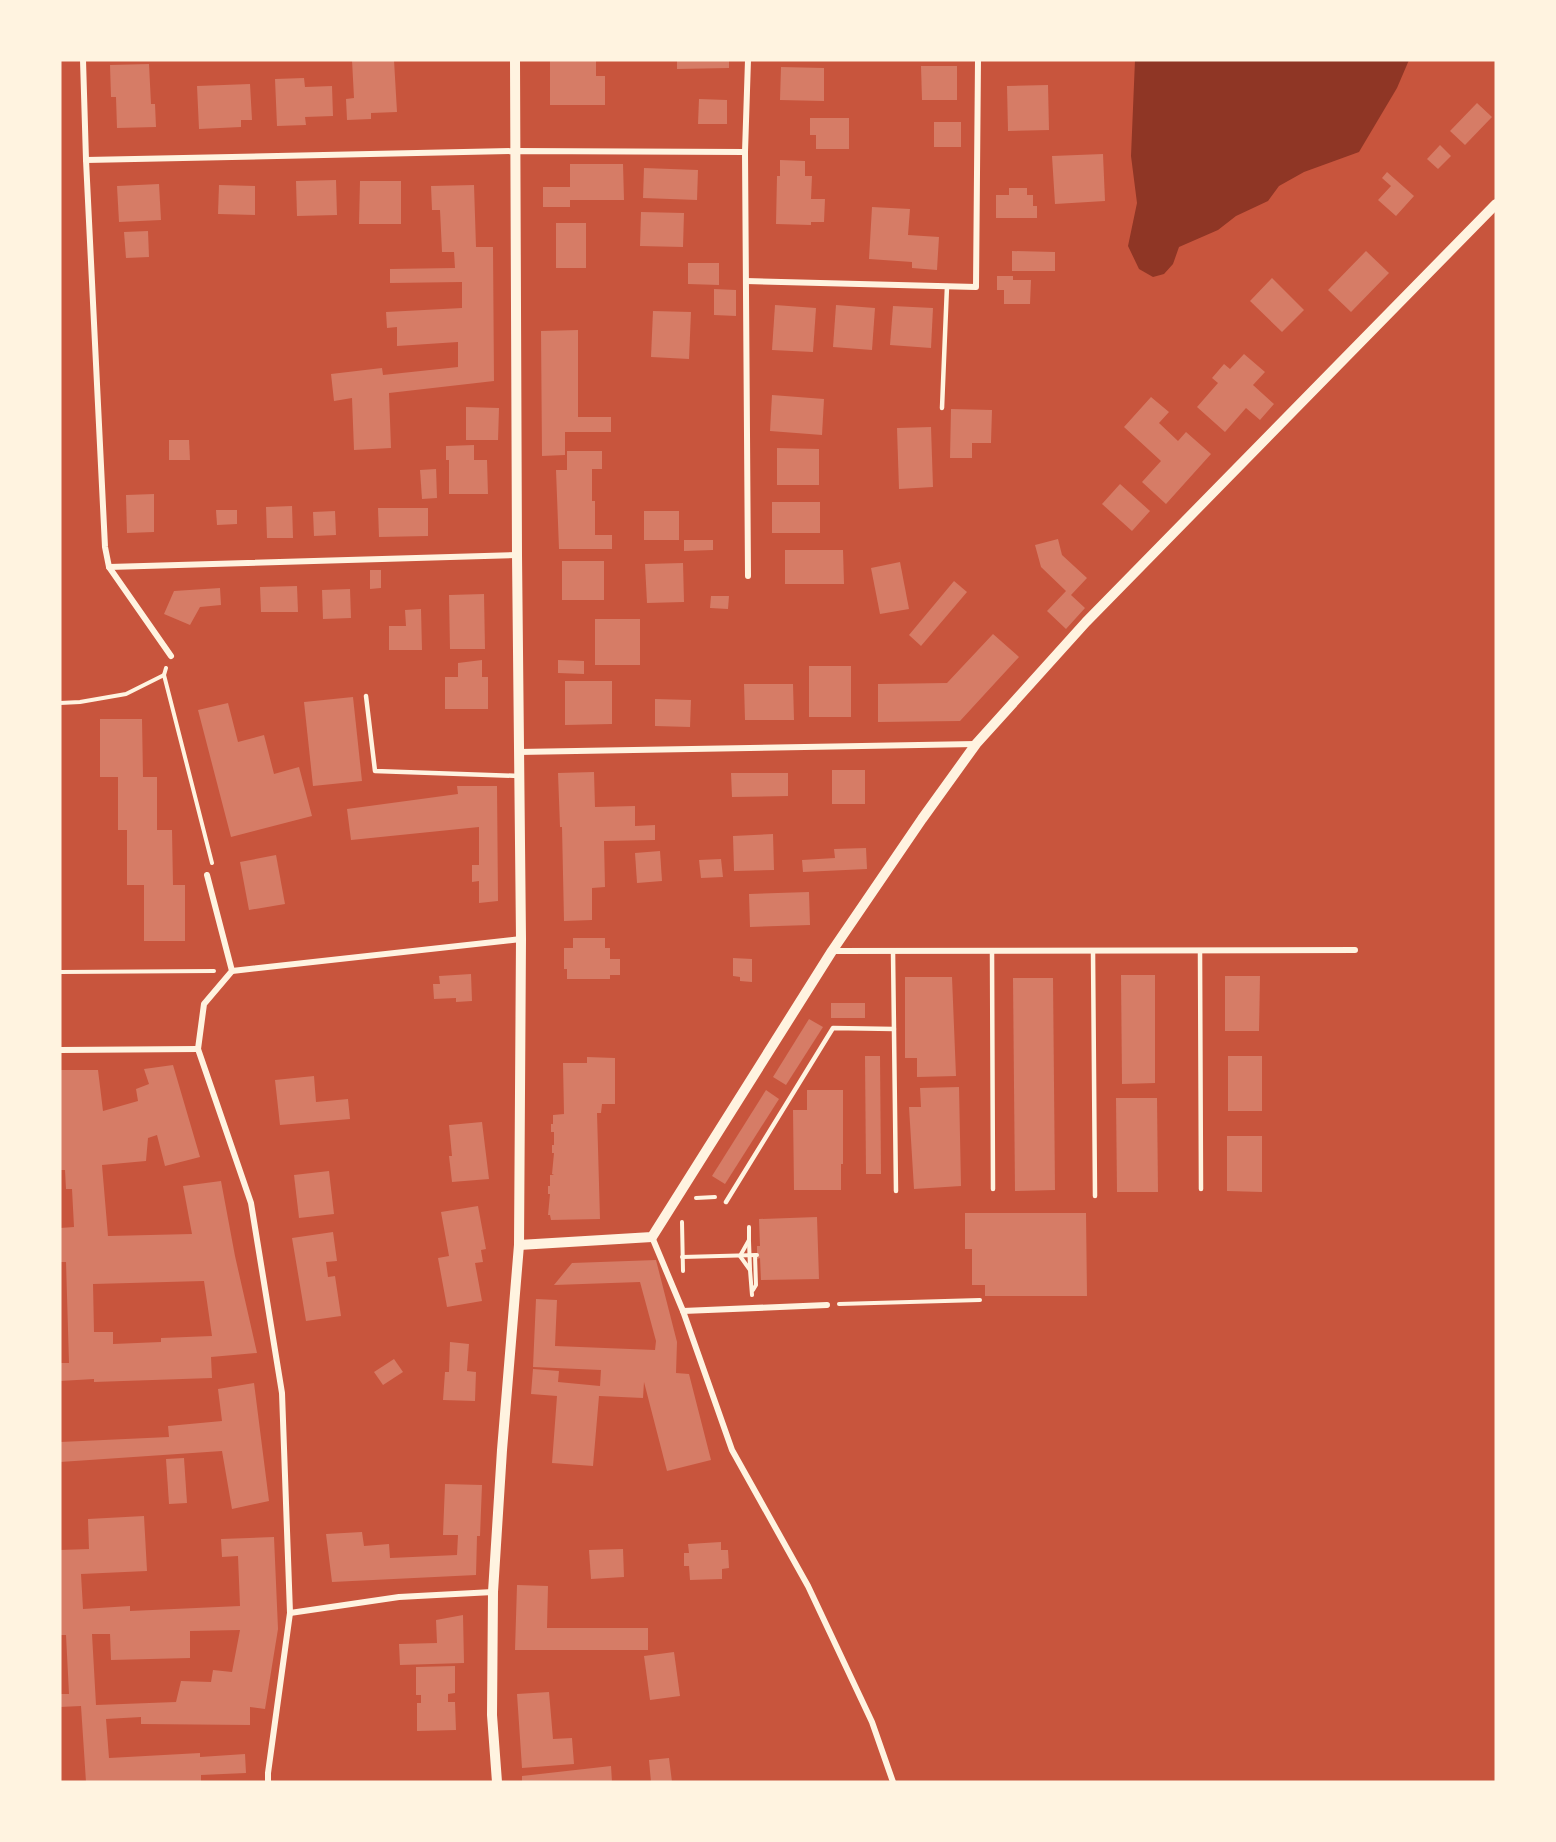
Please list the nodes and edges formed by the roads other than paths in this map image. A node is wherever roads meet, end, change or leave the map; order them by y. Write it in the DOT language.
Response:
graph roads {
  1 [pos="83,60"];
  2 [pos="515,60"];
  3 [pos="748,60"];
  4 [pos="978,60"];
  5 [pos="515,151"];
  6 [pos="746,152"];
  7 [pos="86,160"];
  8 [pos="1496,204"];
  9 [pos="746,281"];
  10 [pos="947,286"];
  11 [pos="942,408"];
  12 [pos="517,555"];
  13 [pos="109,567"];
  14 [pos="748,576"];
  15 [pos="171,656"];
  16 [pos="366,696"];
  17 [pos="976,744"];
  18 [pos="518,752"];
  19 [pos="519,776"];
  20 [pos="207,875"];
  21 [pos="521,939"];
  22 [pos="832,951"];
  23 [pos="893,951"];
  24 [pos="992,951"];
  25 [pos="1093,951"];
  26 [pos="1200,951"];
  27 [pos="1355,951"];
  28 [pos="232,971"];
  29 [pos="894,1029"];
  30 [pos="198,1049"];
  31 [pos="60,1050"];
  32 [pos="1201,1188"];
  33 [pos="993,1189"];
  34 [pos="896,1191"];
  35 [pos="1095,1196"];
  36 [pos="726,1202"];
  37 [pos="652,1237"];
  38 [pos="519,1245"];
  39 [pos="827,1305"];
  40 [pos="683,1311"];
  41 [pos="493,1592"];
  42 [pos="290,1613"];
  43 [pos="268,1782"];
  44 [pos="497,1782"];
  45 [pos="893,1782"];
  1 -- 7 [label="street"];
  2 -- 5 [label="street"];
  3 -- 6 [label="street"];
  4 -- 10 [label="street"];
  5 -- 6 [label="street"];
  5 -- 7 [label="street"];
  5 -- 12 [label="street"];
  6 -- 9 [label="street"];
  7 -- 13 [label="street"];
  8 -- 17 [label="street"];
  9 -- 10 [label="street"];
  9 -- 14 [label="street"];
  10 -- 11 [label="lane"];
  12 -- 13 [label="street"];
  12 -- 18 [label="street"];
  13 -- 15 [label="street"];
  16 -- 19 [label="lane"];
  17 -- 18 [label="street"];
  17 -- 22 [label="street"];
  18 -- 19 [label="street"];
  19 -- 21 [label="street"];
  20 -- 28 [label="street"];
  21 -- 28 [label="street"];
  21 -- 38 [label="street"];
  22 -- 23 [label="street"];
  22 -- 37 [label="street"];
  23 -- 24 [label="street"];
  23 -- 29 [label="lane"];
  24 -- 25 [label="street"];
  24 -- 33 [label="lane"];
  25 -- 26 [label="street"];
  25 -- 35 [label="lane"];
  26 -- 27 [label="street"];
  26 -- 32 [label="lane"];
  28 -- 30 [label="street"];
  29 -- 34 [label="lane"];
  29 -- 36 [label="lane"];
  30 -- 31 [label="street"];
  30 -- 42 [label="street"];
  37 -- 38 [label="street"];
  37 -- 40 [label="street"];
  38 -- 41 [label="street"];
  39 -- 40 [label="street"];
  40 -- 45 [label="street"];
  41 -- 42 [label="street"];
  41 -- 44 [label="street"];
  42 -- 43 [label="street"];
}
